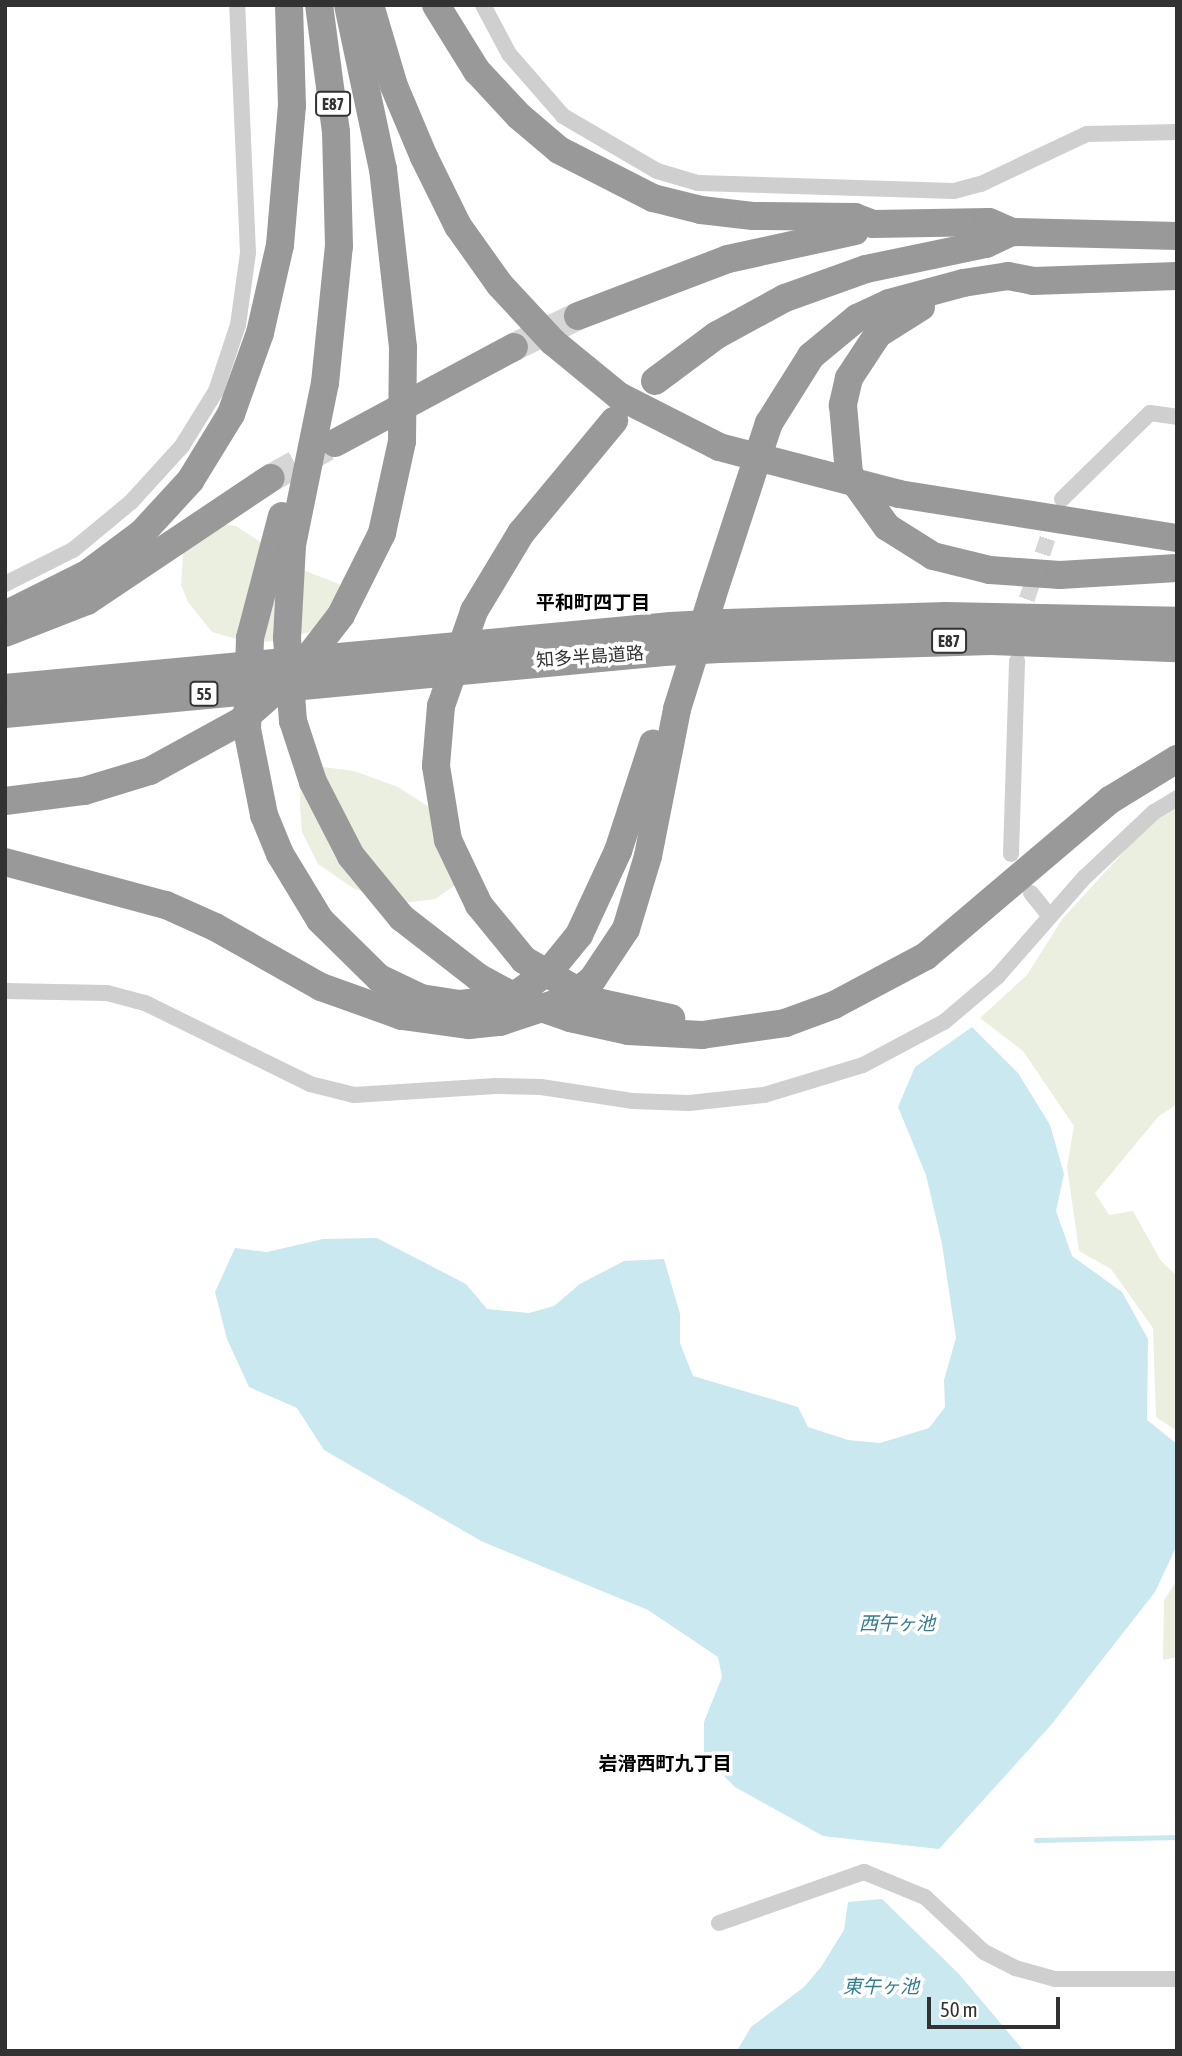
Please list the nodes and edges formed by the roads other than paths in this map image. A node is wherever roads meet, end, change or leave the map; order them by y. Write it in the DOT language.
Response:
graph roads {
  1 [pos="237,5"];
  2 [pos="289,5"];
  3 [pos="319,5"];
  4 [pos="348,5"];
  5 [pos="370,5"];
  6 [pos="436,5"];
  7 [pos="483,5"];
  8 [pos="1177,132"];
  9 [pos="338,203"];
  10 [pos="873,223"];
  11 [pos="1012,232"];
  12 [pos="1177,236"];
  13 [pos="1177,276"];
  14 [pos="1032,281"];
  15 [pos="578,316"];
  16 [pos="514,347"];
  17 [pos="655,381"];
  18 [pos="1177,417"];
  19 [pos="614,421"];
  20 [pos="335,443"];
  21 [pos="271,478"];
  22 [pos="1062,499"];
  23 [pos="1177,538"];
  24 [pos="1177,568"];
  25 [pos="5,584"];
  26 [pos="712,597"];
  27 [pos="5,615"];
  28 [pos="1177,621"];
  29 [pos="5,634"];
  30 [pos="723,636"];
  31 [pos="1177,648"];
  32 [pos="401,661"];
  33 [pos="1017,661"];
  34 [pos="5,688"];
  35 [pos="5,714"];
  36 [pos="1177,759"];
  37 [pos="1177,797"];
  38 [pos="5,801"];
  39 [pos="1011,854"];
  40 [pos="5,862"];
  41 [pos="1031,893"];
  42 [pos="1049,915"];
  43 [pos="5,990"];
  44 [pos="834,1005"];
  45 [pos="719,1923"];
  46 [pos="1177,1979"];
  1 -- 25 [label="street"];
  2 -- 27 [label="highway"];
  3 -- 9 [label="highway, E87"];
  4 -- 38 [label="highway, bridge"];
  5 -- 23 [label="highway, bridge"];
  6 -- 10 [label="highway"];
  7 -- 8 [label="street"];
  9 -- 26 [label="highway, bridge"];
  9 -- 44 [label="highway, bridge"];
  10 -- 11 [label="highway"];
  10 -- 15 [label="highway"];
  11 -- 12 [label="highway"];
  11 -- 17 [label="highway"];
  13 -- 14 [label="highway"];
  14 -- 24 [label="highway"];
  14 -- 26 [label="highway"];
  16 -- 20 [label="highway"];
  18 -- 22 [label="street"];
  19 -- 44 [label="highway, bridge"];
  21 -- 29 [label="highway"];
  26 -- 40 [label="highway"];
  28 -- 30 [label="highway, 知多半島道路 / E87"];
  30 -- 31 [label="highway, 知多半島道路 / E87"];
  30 -- 32 [label="highway, 知多半島道路 / E87, bridge"];
  32 -- 34 [label="highway, 知多半島道路 / 55"];
  32 -- 35 [label="highway, 知多半島道路 / 55"];
  33 -- 39 [label="street"];
  36 -- 44 [label="highway"];
  37 -- 42 [label="street"];
  41 -- 42 [label="street"];
  42 -- 43 [label="street"];
  45 -- 46 [label="street"];
}
